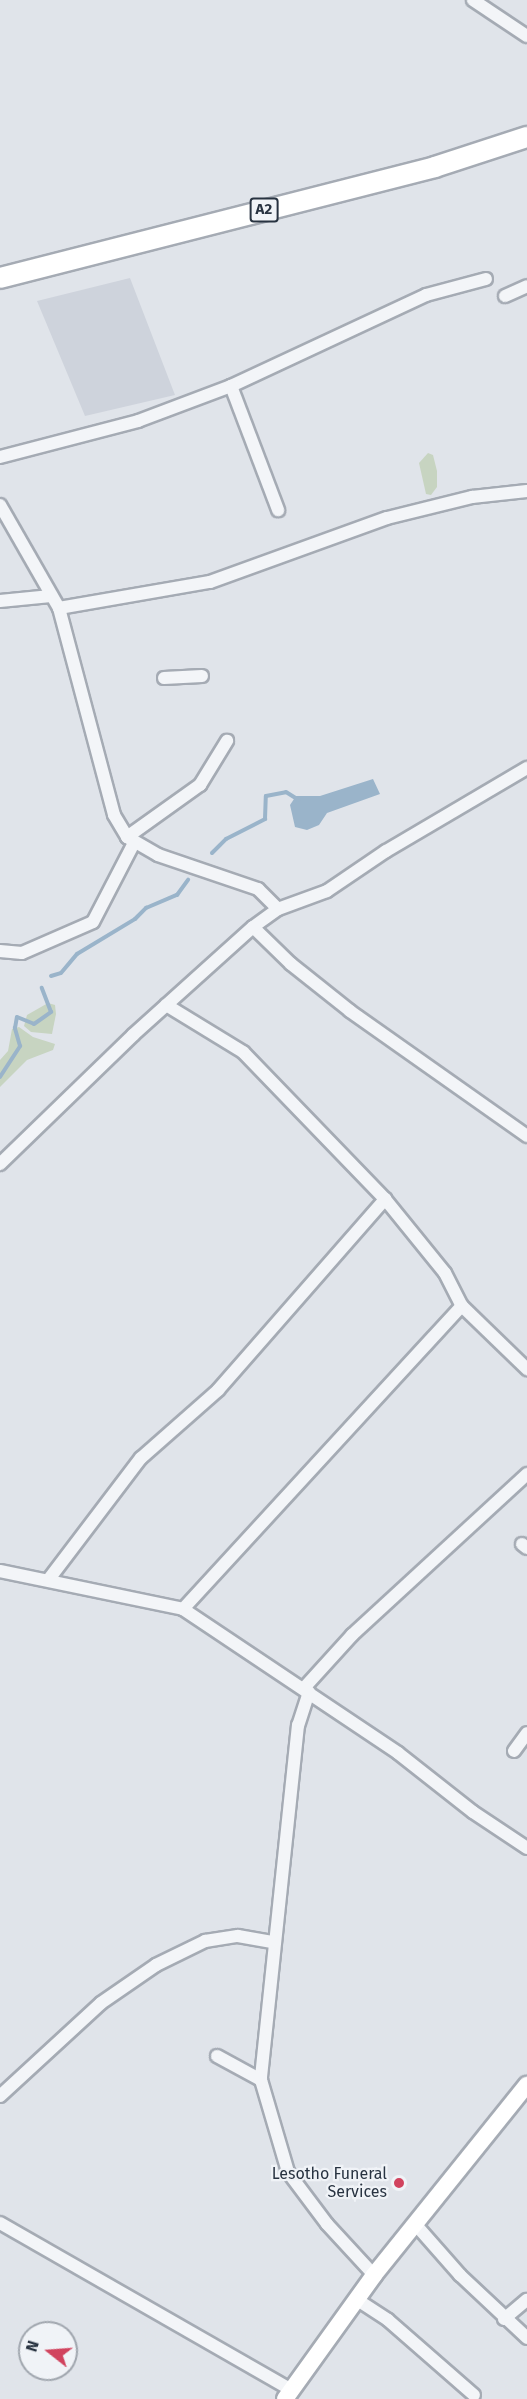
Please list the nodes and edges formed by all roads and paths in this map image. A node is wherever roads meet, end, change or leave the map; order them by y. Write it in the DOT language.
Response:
graph roads {
  1 [pos="473,0"];
  2 [pos="527,36"];
  3 [pos="527,137"];
  4 [pos="0,278"];
  5 [pos="486,279"];
  6 [pos="527,286"];
  7 [pos="505,296"];
  8 [pos="231,386"];
  9 [pos="0,457"];
  10 [pos="527,491"];
  11 [pos="0,505"];
  12 [pos="278,510"];
  13 [pos="51,596"];
  14 [pos="0,601"];
  15 [pos="60,608"];
  16 [pos="202,675"];
  17 [pos="164,678"];
  18 [pos="227,741"];
  19 [pos="527,768"];
  20 [pos="130,840"];
  21 [pos="278,909"];
  22 [pos="253,927"];
  23 [pos="0,951"];
  24 [pos="166,1005"];
  25 [pos="527,1136"];
  26 [pos="0,1164"];
  27 [pos="386,1199"];
  28 [pos="462,1306"];
  29 [pos="527,1370"];
  30 [pos="527,1474"];
  31 [pos="0,1571"];
  32 [pos="49,1580"];
  33 [pos="183,1609"];
  34 [pos="306,1690"];
  35 [pos="527,1733"];
  36 [pos="514,1751"];
  37 [pos="527,1848"];
  38 [pos="273,1942"];
  39 [pos="217,2056"];
  40 [pos="261,2080"];
  41 [pos="527,2085"];
  42 [pos="0,2096"];
  43 [pos="0,2223"];
  44 [pos="416,2225"];
  45 [pos="374,2275"];
  46 [pos="356,2299"];
  47 [pos="527,2300"];
  48 [pos="504,2319"];
  49 [pos="527,2338"];
  50 [pos="288,2394"];
  51 [pos="474,2395"];
  1 -- 2 [label="street"];
  3 -- 4 [label="main road, A2"];
  5 -- 8 [label="street"];
  6 -- 7 [label="street"];
  8 -- 9 [label="street"];
  8 -- 12 [label="street"];
  10 -- 15 [label="street"];
  11 -- 13 [label="street"];
  13 -- 14 [label="street"];
  13 -- 15 [label="street"];
  15 -- 20 [label="street"];
  16 -- 17 [label="street"];
  18 -- 20 [label="street"];
  19 -- 21 [label="street"];
  20 -- 21 [label="street"];
  20 -- 23 [label="street"];
  21 -- 22 [label="street"];
  22 -- 24 [label="street"];
  22 -- 25 [label="street"];
  24 -- 26 [label="street"];
  24 -- 27 [label="street"];
  27 -- 28 [label="street"];
  27 -- 32 [label="street"];
  28 -- 29 [label="street"];
  28 -- 33 [label="street"];
  30 -- 34 [label="street"];
  31 -- 32 [label="street"];
  32 -- 33 [label="street"];
  33 -- 34 [label="street"];
  34 -- 37 [label="street"];
  34 -- 38 [label="street"];
  35 -- 36 [label="street"];
  38 -- 40 [label="street"];
  38 -- 42 [label="street"];
  39 -- 40 [label="street"];
  40 -- 45 [label="street"];
  41 -- 44 [label="main road"];
  43 -- 50 [label="street"];
  44 -- 45 [label="main road"];
  44 -- 48 [label="street"];
  45 -- 46 [label="main road"];
  46 -- 50 [label="main road"];
  46 -- 51 [label="street"];
  47 -- 48 [label="street"];
  48 -- 49 [label="street"];
}
